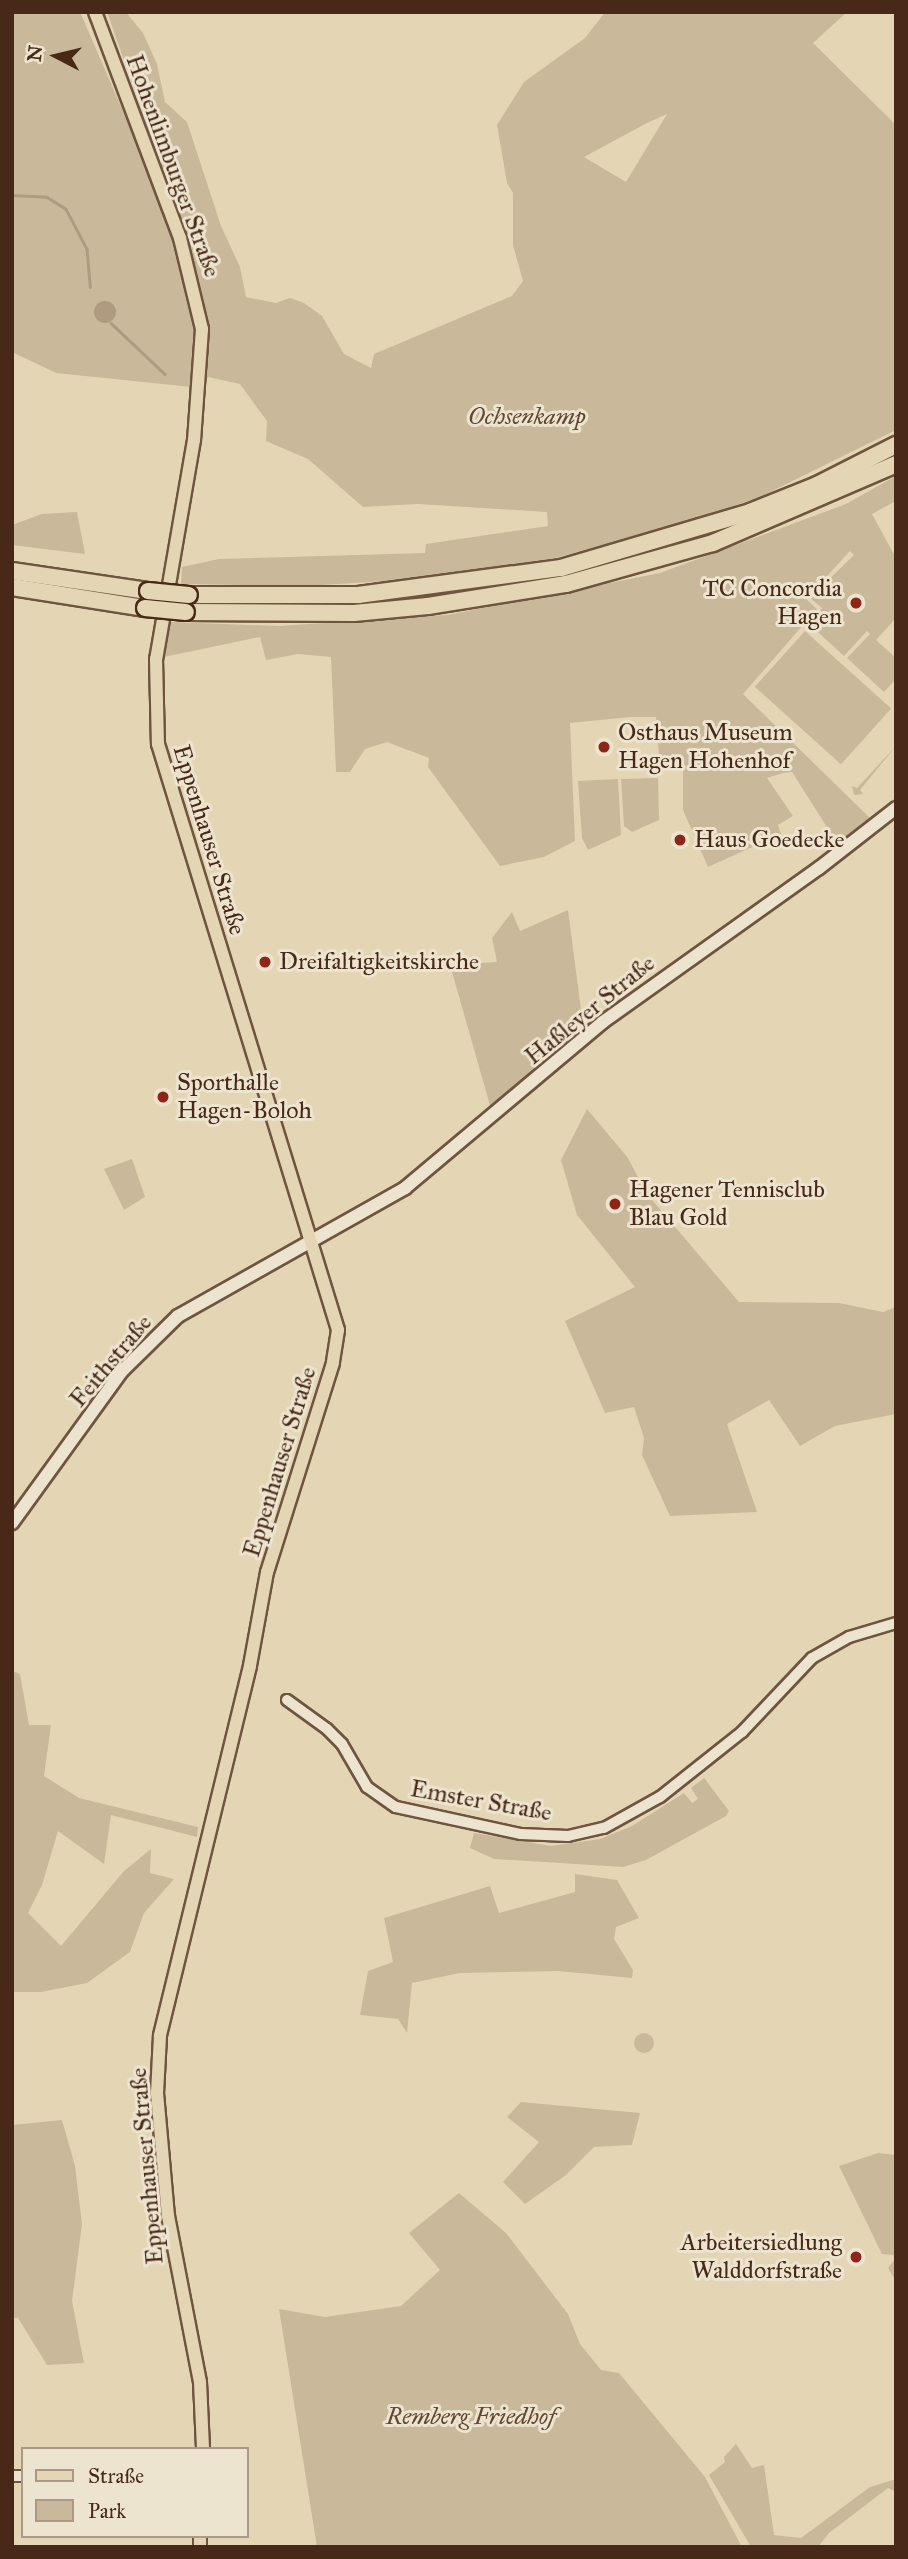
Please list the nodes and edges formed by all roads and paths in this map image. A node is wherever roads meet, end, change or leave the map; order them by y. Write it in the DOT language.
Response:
graph roads {
  1 [pos="94,12"];
  2 [pos="896,445"];
  3 [pos="896,464"];
  4 [pos="182,502"];
  5 [pos="12,571"];
  6 [pos="12,587"];
  7 [pos="896,808"];
  8 [pos="312,1244"];
  9 [pos="12,1523"];
  10 [pos="896,1623"];
  11 [pos="287,1700"];
  12 [pos="204,2447"];
  1 -- 4 [label="main road, Hohenlimburger Straße"];
  2 -- 5 [label="highway, bridge"];
  3 -- 6 [label="highway, bridge"];
  4 -- 8 [label="main road, Eppenhauser Straße"];
  7 -- 8 [label="main road, Haßleyer Straße"];
  8 -- 9 [label="main road, Feithstraße"];
  8 -- 12 [label="main road, Eppenhauser Straße"];
  10 -- 11 [label="street, Emster Straße"];
}
